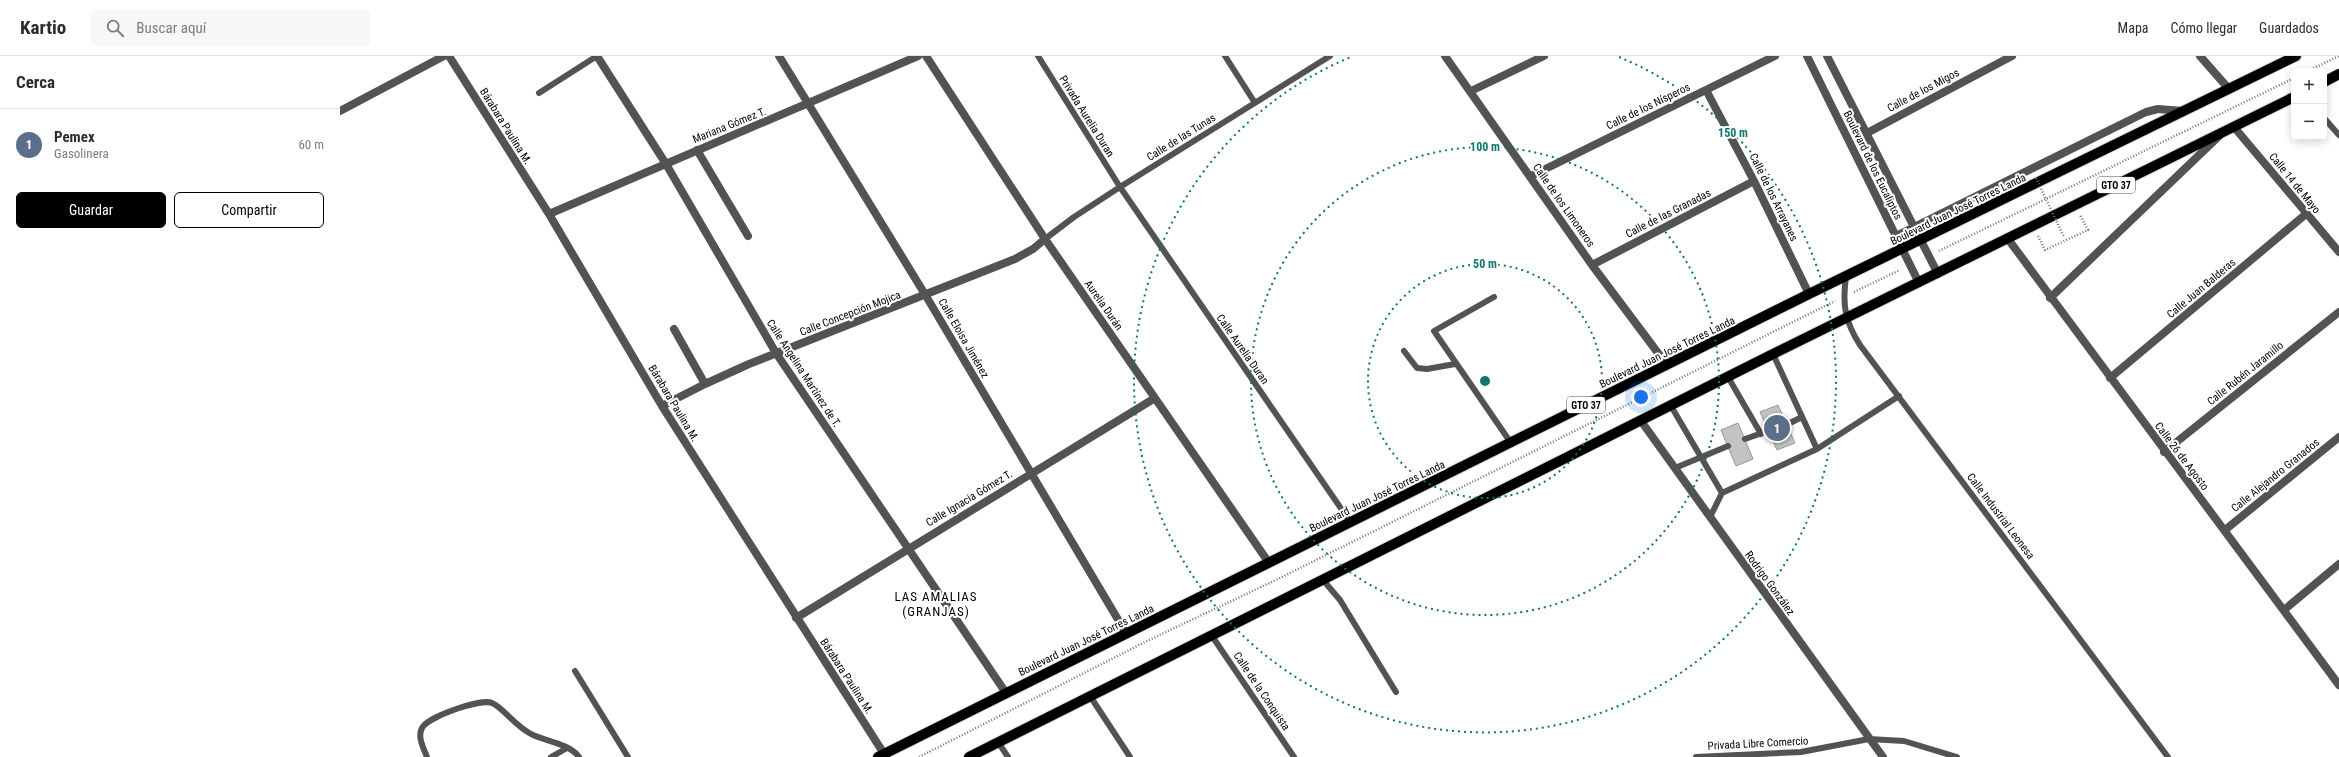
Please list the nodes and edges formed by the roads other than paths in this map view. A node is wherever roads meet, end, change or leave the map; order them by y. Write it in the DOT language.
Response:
graph roads {
  1 [pos="444,56"];
  2 [pos="449,56"];
  3 [pos="597,56"];
  4 [pos="779,56"];
  5 [pos="918,56"];
  6 [pos="926,56"];
  7 [pos="1038,56"];
  8 [pos="1225,56"];
  9 [pos="1330,56"];
  10 [pos="1445,56"];
  11 [pos="1544,56"];
  12 [pos="1776,56"];
  13 [pos="1807,56"];
  14 [pos="1827,56"];
  15 [pos="2012,56"];
  16 [pos="2200,56"];
  17 [pos="2296,56"];
  18 [pos="2339,74"];
  19 [pos="2327,80"];
  20 [pos="2228,88"];
  21 [pos="1706,90"];
  22 [pos="1471,91"];
  23 [pos="539,93"];
  24 [pos="2291,98"];
  25 [pos="1255,103"];
  26 [pos="809,105"];
  27 [pos="340,111"];
  28 [pos="2183,111"];
  29 [pos="2327,121"];
  30 [pos="2234,126"];
  31 [pos="2224,131"];
  32 [pos="1866,133"];
  33 [pos="2339,135"];
  34 [pos="697,150"];
  35 [pos="666,164"];
  36 [pos="1531,176"];
  37 [pos="1754,181"];
  38 [pos="1120,187"];
  39 [pos="549,214"];
  40 [pos="2306,214"];
  41 [pos="1914,227"];
  42 [pos="748,236"];
  43 [pos="1896,236"];
  44 [pos="1045,239"];
  45 [pos="2008,239"];
  46 [pos="1921,241"];
  47 [pos="1903,250"];
  48 [pos="2339,252"];
  49 [pos="1592,265"];
  50 [pos="1938,274"];
  51 [pos="1846,277"];
  52 [pos="1919,283"];
  53 [pos="1809,294"];
  54 [pos="926,296"];
  55 [pos="1494,297"];
  56 [pos="2050,298"];
  57 [pos="2339,312"];
  58 [pos="1846,319"];
  59 [pos="674,330"];
  60 [pos="1404,351"];
  61 [pos="776,353"];
  62 [pos="1773,354"];
  63 [pos="1455,364"];
  64 [pos="1666,365"];
  65 [pos="1728,378"];
  66 [pos="2110,378"];
  67 [pos="705,384"];
  68 [pos="1899,396"];
  69 [pos="1155,398"];
  70 [pos="662,406"];
  71 [pos="1671,406"];
  72 [pos="1802,417"];
  73 [pos="1641,421"];
  74 [pos="1786,425"];
  75 [pos="1768,431"];
  76 [pos="1761,434"];
  77 [pos="2339,437"];
  78 [pos="1745,439"];
  79 [pos="1511,443"];
  80 [pos="1728,446"];
  81 [pos="1817,449"];
  82 [pos="2164,452"];
  83 [pos="1702,457"];
  84 [pos="1675,468"];
  85 [pos="1031,473"];
  86 [pos="1722,493"];
  87 [pos="1710,517"];
  88 [pos="1350,523"];
  89 [pos="2225,530"];
  90 [pos="907,548"];
  91 [pos="1268,563"];
  92 [pos="2339,564"];
  93 [pos="1323,580"];
  94 [pos="2284,610"];
  95 [pos="796,618"];
  96 [pos="1126,633"];
  97 [pos="1212,636"];
  98 [pos="575,671"];
  99 [pos="2339,685"];
  100 [pos="1396,692"];
  101 [pos="1006,693"];
  102 [pos="1090,696"];
  103 [pos="1869,739"];
  104 [pos="998,742"];
  105 [pos="567,748"];
  106 [pos="883,756"];
  107 [pos="1770,756"];
  108 [pos="427,757"];
  109 [pos="551,757"];
  110 [pos="580,757"];
  111 [pos="628,757"];
  112 [pos="968,757"];
  113 [pos="1008,757"];
  114 [pos="1130,757"];
  115 [pos="1294,757"];
  116 [pos="1696,757"];
  117 [pos="1883,757"];
  118 [pos="1957,757"];
  119 [pos="2168,757"];
  1 -- 27 [label="street"];
  2 -- 39 [label="street, Bárabara Paulina M."];
  3 -- 23 [label="lane"];
  3 -- 35 [label="street, Calle Angelina Martínez de T."];
  4 -- 26 [label="street, Calle Eloisa Jiménez"];
  5 -- 26 [label="street, Mariana Gómez T."];
  6 -- 44 [label="street, Aurelia Durán"];
  7 -- 38 [label="lane, Privada Aurelia Duran"];
  8 -- 25 [label="lane"];
  9 -- 25 [label="lane, Calle de las Tunas"];
  10 -- 22 [label="street, Calle de los Limoneros"];
  11 -- 22 [label="street"];
  12 -- 21 [label="street, Calle de los Nísperos"];
  13 -- 43 [label="street, Boulevard de los Eucaliptos"];
  14 -- 32 [label="street, Boulevard de los Eucaliptos"];
  15 -- 32 [label="street, Calle de los Migos"];
  16 -- 20 [label="street"];
  17 -- 20 [label="main road, Boulevard Juan José Torres Landa / GTO 37"];
  18 -- 19 [label="main road"];
  20 -- 28 [label="main road, Boulevard Juan José Torres Landa / GTO 37"];
  21 -- 36 [label="street, Calle de los Nísperos"];
  21 -- 37 [label="street, Calle de los Arrayanes"];
  22 -- 36 [label="street, Calle de los Limoneros"];
  24 -- 30 [label="main road, GTO 37"];
  25 -- 38 [label="lane, Calle de las Tunas"];
  26 -- 34 [label="street, Mariana Gómez T."];
  26 -- 54 [label="street, Calle Eloisa Jiménez"];
  28 -- 41 [label="street"];
  28 -- 46 [label="main road, Boulevard Juan José Torres Landa / GTO 37"];
  29 -- 33 [label="lane"];
  30 -- 31 [label="main road, GTO 37"];
  30 -- 40 [label="street, Calle 14 de Mayo"];
  31 -- 45 [label="main road, GTO 37"];
  31 -- 56 [label="street"];
  32 -- 41 [label="street, Boulevard de los Eucaliptos"];
  34 -- 35 [label="street, Mariana Gómez T."];
  34 -- 42 [label="street"];
  35 -- 39 [label="street, Mariana Gómez T."];
  35 -- 61 [label="street, Calle Angelina Martínez de T."];
  36 -- 49 [label="street, Calle de los Limoneros"];
  37 -- 49 [label="street, Calle de las Granadas"];
  37 -- 53 [label="street, Calle de los Arrayanes"];
  38 -- 44 [label="lane, Calle de las Tunas"];
  38 -- 88 [label="lane, Calle Aurelia Duran"];
  39 -- 70 [label="street, Bárabara Paulina M."];
  40 -- 48 [label="street, Calle 14 de Mayo"];
  40 -- 66 [label="street, Calle Juan Balderas"];
  41 -- 43 [label="street"];
  41 -- 46 [label="street, Boulevard de los Eucaliptos"];
  43 -- 47 [label="street, Boulevard de los Eucaliptos"];
  44 -- 54 [label="street, Calle Concepción Mojica"];
  44 -- 69 [label="street, Aurelia Durán"];
  45 -- 50 [label="main road, GTO 37"];
  45 -- 56 [label="street, Calle 26 de Agosto"];
  46 -- 47 [label="main road, Boulevard Juan José Torres Landa / GTO 37"];
  46 -- 50 [label="street, Boulevard de los Eucaliptos"];
  47 -- 51 [label="main road, Boulevard Juan José Torres Landa / GTO 37"];
  47 -- 52 [label="street, Boulevard de los Eucaliptos"];
  49 -- 64 [label="street, Calle de los Limoneros"];
  50 -- 52 [label="main road, GTO 37"];
  51 -- 53 [label="main road, Boulevard Juan José Torres Landa / GTO 37"];
  51 -- 58 [label="lane, Calle Industrial Leonesa"];
  52 -- 58 [label="main road, GTO 37"];
  53 -- 64 [label="main road, Boulevard Juan José Torres Landa / GTO 37"];
  54 -- 61 [label="street, Calle Concepción Mojica"];
  54 -- 85 [label="street, Calle Eloisa Jiménez"];
  55 -- 63 [label="lane"];
  56 -- 66 [label="street, Calle 26 de Agosto"];
  57 -- 82 [label="street, Calle Rubén Jaramillo"];
  58 -- 62 [label="main road, GTO 37"];
  58 -- 68 [label="lane, Calle Industrial Leonesa"];
  59 -- 67 [label="street"];
  60 -- 63 [label="lane"];
  61 -- 67 [label="street, Calle Concepción Mojica"];
  61 -- 90 [label="street, Calle Angelina Martínez de T."];
  62 -- 65 [label="main road, GTO 37"];
  62 -- 72 [label="lane"];
  63 -- 79 [label="lane"];
  64 -- 79 [label="main road, Boulevard Juan José Torres Landa / GTO 37"];
  65 -- 71 [label="main road, GTO 37"];
  65 -- 76 [label="lane"];
  66 -- 82 [label="street, Calle 26 de Agosto"];
  67 -- 70 [label="street, Calle Concepción Mojica"];
  68 -- 81 [label="lane"];
  68 -- 119 [label="lane, Calle Industrial Leonesa"];
  69 -- 85 [label="street, Calle Ignacia Gómez T."];
  69 -- 91 [label="street, Aurelia Durán"];
  70 -- 95 [label="street, Bárabara Paulina M."];
  71 -- 73 [label="main road, GTO 37"];
  71 -- 83 [label="lane"];
  72 -- 74 [label="lane"];
  72 -- 81 [label="lane"];
  73 -- 84 [label="street, Rodrigo González"];
  73 -- 93 [label="main road, GTO 37"];
  75 -- 76 [label="lane"];
  76 -- 78 [label="lane"];
  77 -- 89 [label="street, Calle Alejandro Granados"];
  79 -- 88 [label="main road, Boulevard Juan José Torres Landa / GTO 37"];
  80 -- 83 [label="lane"];
  81 -- 86 [label="lane"];
  82 -- 89 [label="street, Calle 26 de Agosto"];
  83 -- 84 [label="lane"];
  83 -- 86 [label="lane"];
  84 -- 87 [label="street, Rodrigo González"];
  85 -- 90 [label="street, Calle Ignacia Gómez T."];
  85 -- 96 [label="street, Calle Eloisa Jiménez"];
  86 -- 87 [label="lane"];
  87 -- 103 [label="street, Rodrigo González"];
  88 -- 91 [label="main road, Boulevard Juan José Torres Landa / GTO 37"];
  89 -- 94 [label="street, Calle 26 de Agosto"];
  90 -- 95 [label="street, Calle Ignacia Gómez T."];
  90 -- 101 [label="street, Calle Angelina Martínez de T."];
  91 -- 96 [label="main road, Boulevard Juan José Torres Landa / GTO 37"];
  92 -- 94 [label="street"];
  93 -- 97 [label="main road, GTO 37"];
  93 -- 100 [label="lane"];
  94 -- 99 [label="street, Calle 26 de Agosto"];
  95 -- 106 [label="street, Bárabara Paulina M."];
  96 -- 101 [label="main road, Boulevard Juan José Torres Landa / GTO 37"];
  97 -- 102 [label="main road, GTO 37"];
  97 -- 115 [label="lane, Calle de la Conquista"];
  98 -- 111 [label="lane"];
  101 -- 106 [label="main road, Boulevard Juan José Torres Landa / GTO 37"];
  102 -- 104 [label="main road, GTO 37"];
  102 -- 114 [label="lane"];
  103 -- 107 [label="lane, Privada Libre Comercio"];
  103 -- 117 [label="street, Rodrigo González"];
  103 -- 118 [label="lane, Privada Libre Comercio"];
  104 -- 112 [label="main road, GTO 37"];
  104 -- 113 [label="lane"];
  105 -- 108 [label="lane"];
  105 -- 109 [label="lane"];
  105 -- 110 [label="lane"];
  107 -- 116 [label="lane, Privada Libre Comercio"];
}
